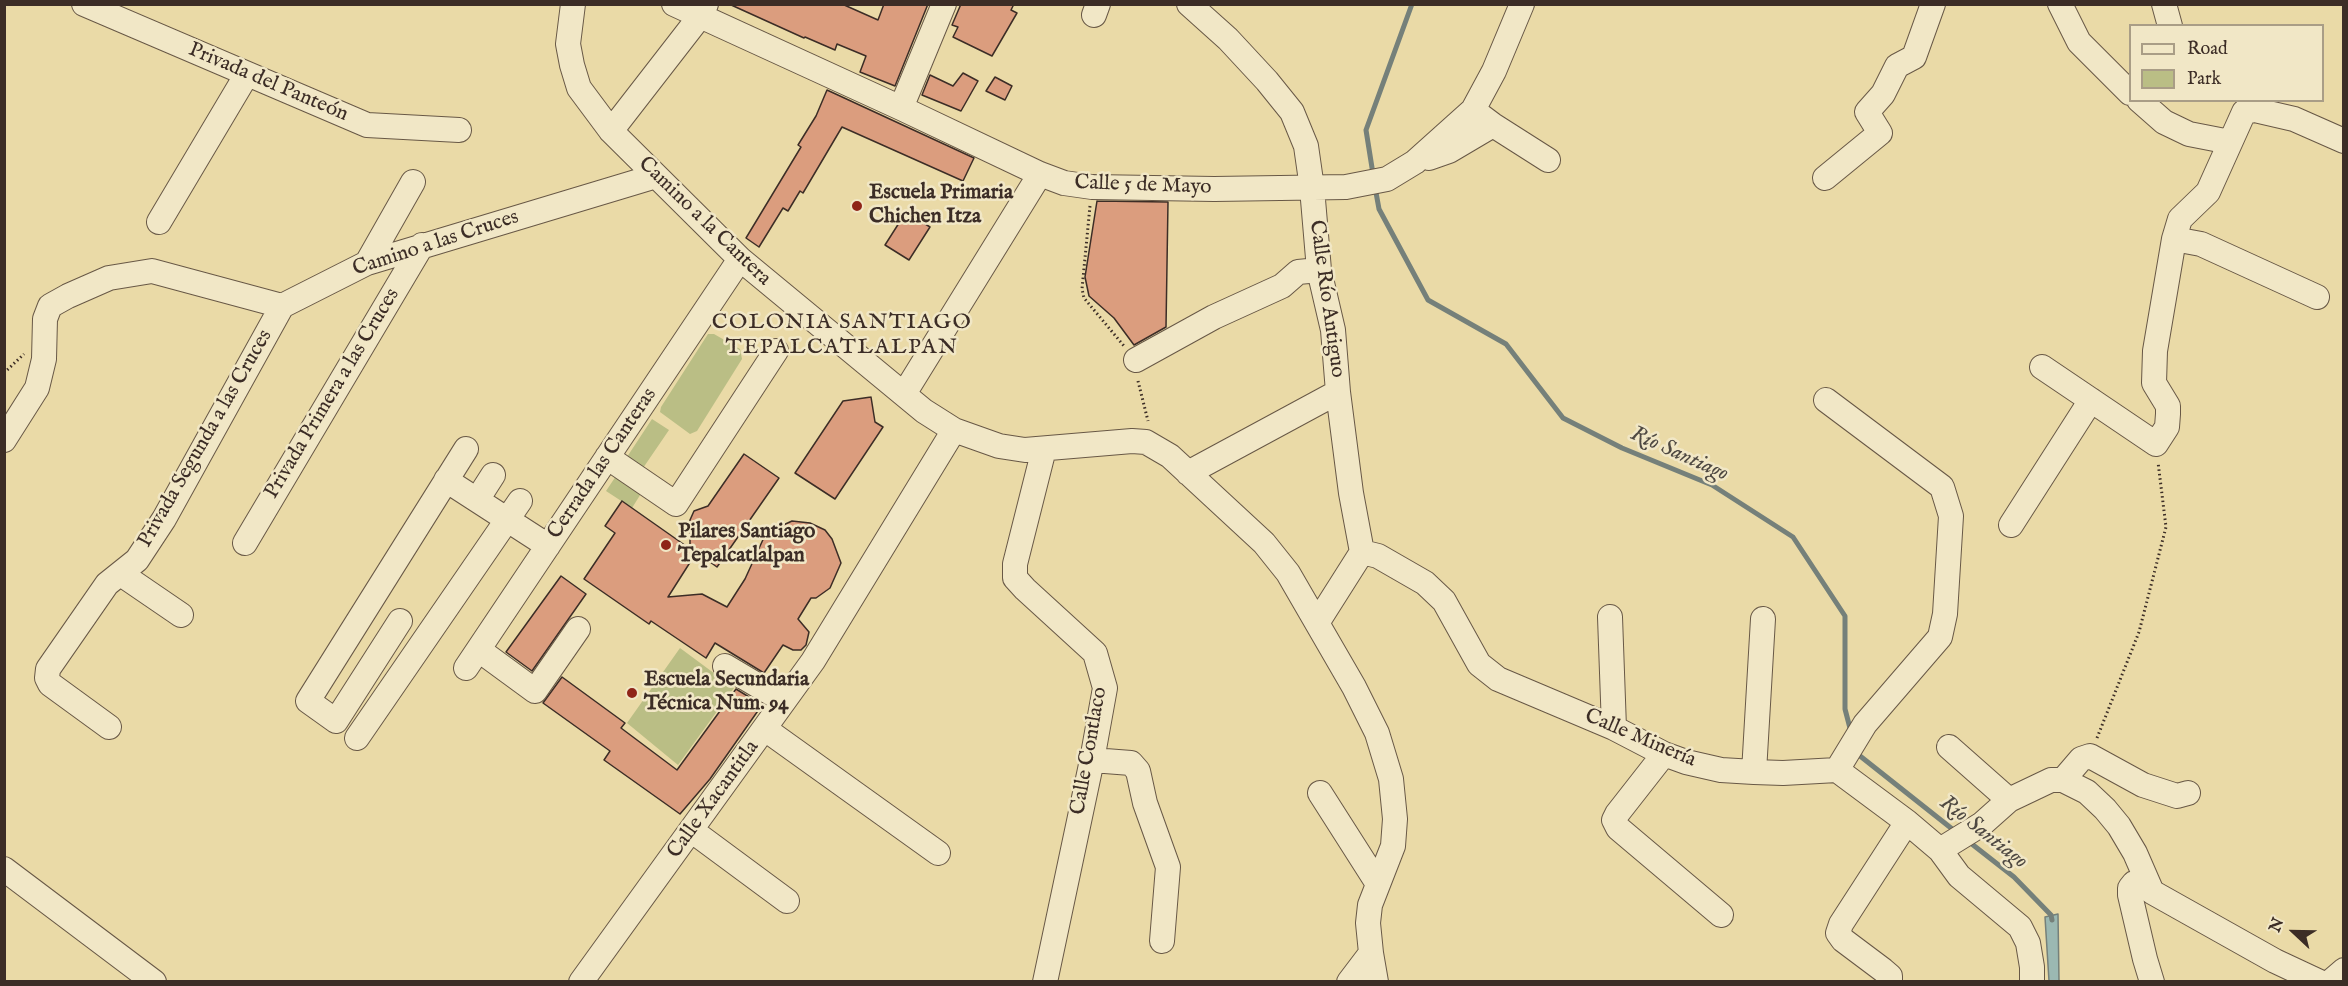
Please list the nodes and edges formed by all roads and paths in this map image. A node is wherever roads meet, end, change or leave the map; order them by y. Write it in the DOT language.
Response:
graph roads {
  1 [pos="84,4"];
  2 [pos="573,4"];
  3 [pos="674,4"];
  4 [pos="944,4"];
  5 [pos="1189,4"];
  6 [pos="1522,4"];
  7 [pos="1933,4"];
  8 [pos="2060,4"];
  9 [pos="2164,4"];
  10 [pos="704,10"];
  11 [pos="2169,24"];
  12 [pos="247,74"];
  13 [pos="2129,92"];
  14 [pos="2141,102"];
  15 [pos="2235,106"];
  16 [pos="901,108"];
  17 [pos="1473,110"];
  18 [pos="1492,125"];
  19 [pos="459,130"];
  20 [pos="611,131"];
  21 [pos="2343,141"];
  22 [pos="2230,142"];
  23 [pos="1548,160"];
  24 [pos="1415,162"];
  25 [pos="1040,174"];
  26 [pos="656,176"];
  27 [pos="1825,178"];
  28 [pos="413,182"];
  29 [pos="1092,187"];
  30 [pos="1312,188"];
  31 [pos="159,222"];
  32 [pos="2174,239"];
  33 [pos="422,245"];
  34 [pos="740,259"];
  35 [pos="367,263"];
  36 [pos="1319,270"];
  37 [pos="2317,297"];
  38 [pos="282,306"];
  39 [pos="776,351"];
  40 [pos="1136,360"];
  41 [pos="2042,367"];
  42 [pos="1338,392"];
  43 [pos="904,394"];
  44 [pos="1826,400"];
  45 [pos="2091,400"];
  46 [pos="954,430"];
  47 [pos="4,440"];
  48 [pos="2156,444"];
  49 [pos="1154,446"];
  50 [pos="1044,448"];
  51 [pos="466,449"];
  52 [pos="607,457"];
  53 [pos="1188,473"];
  54 [pos="493,475"];
  55 [pos="446,480"];
  56 [pos="477,500"];
  57 [pos="513,510"];
  58 [pos="2011,525"];
  59 [pos="244,543"];
  60 [pos="548,546"];
  61 [pos="1362,552"];
  62 [pos="121,574"];
  63 [pos="372,600"];
  64 [pos="181,615"];
  65 [pos="1610,617"];
  66 [pos="1763,619"];
  67 [pos="400,621"];
  68 [pos="1317,623"];
  69 [pos="578,629"];
  70 [pos="425,641"];
  71 [pos="725,666"];
  72 [pos="784,701"];
  73 [pos="109,727"];
  74 [pos="1614,728"];
  75 [pos="765,729"];
  76 [pos="357,738"];
  77 [pos="1949,747"];
  78 [pos="1664,754"];
  79 [pos="2090,756"];
  80 [pos="1092,760"];
  81 [pos="1841,761"];
  82 [pos="1754,772"];
  83 [pos="2063,780"];
  84 [pos="1320,794"];
  85 [pos="2188,794"];
  86 [pos="2009,800"];
  87 [pos="1907,822"];
  88 [pos="691,830"];
  89 [pos="1949,844"];
  90 [pos="938,853"];
  91 [pos="4,869"];
  92 [pos="2146,881"];
  93 [pos="1378,884"];
  94 [pos="787,901"];
  95 [pos="1721,915"];
  96 [pos="1162,941"];
  97 [pos="1371,953"];
  98 [pos="2343,970"];
  99 [pos="154,981"];
  100 [pos="581,981"];
  101 [pos="1045,981"];
  102 [pos="1349,981"];
  103 [pos="1376,981"];
  104 [pos="1890,981"];
  105 [pos="2031,981"];
  106 [pos="2152,981"];
  107 [pos="2320,981"];
  108 [pos="2330,981"];
  1 -- 12 [label="street, Privada del Panteón"];
  2 -- 20 [label="street, Camino a la Cantera"];
  3 -- 10 [label="street, Calle 5 de Mayo"];
  4 -- 16 [label="street"];
  5 -- 30 [label="street, Calle Río Antiguo"];
  6 -- 17 [label="street, Calle 5 de Mayo"];
  7 -- 27 [label="street"];
  8 -- 13 [label="street"];
  9 -- 11 [label="street"];
  10 -- 16 [label="street, Calle 5 de Mayo"];
  10 -- 20 [label="street"];
  12 -- 19 [label="street, Privada del Panteón"];
  12 -- 31 [label="street"];
  14 -- 22 [label="street"];
  15 -- 21 [label="street"];
  15 -- 22 [label="street"];
  16 -- 25 [label="street, Calle 5 de Mayo"];
  17 -- 18 [label="street"];
  17 -- 24 [label="street, Calle 5 de Mayo"];
  18 -- 23 [label="street"];
  18 -- 24 [label="street"];
  20 -- 26 [label="street, Camino a la Cantera"];
  22 -- 32 [label="street"];
  24 -- 30 [label="street, Calle 5 de Mayo"];
  25 -- 29 [label="street, Calle 5 de Mayo"];
  25 -- 43 [label="street"];
  26 -- 33 [label="street, Camino a las Cruces"];
  26 -- 34 [label="street, Camino a la Cantera"];
  28 -- 35 [label="street"];
  29 -- 30 [label="street, Calle 5 de Mayo"];
  29 -- 40 [label="path"];
  30 -- 36 [label="street, Calle Río Antiguo"];
  32 -- 37 [label="street"];
  32 -- 48 [label="street"];
  33 -- 35 [label="street, Camino a las Cruces"];
  33 -- 59 [label="street, Privada Primera a las Cruces"];
  34 -- 43 [label="street, Camino a la Cantera"];
  34 -- 52 [label="street, Cerrada las Canteras"];
  35 -- 38 [label="street, Camino a las Cruces"];
  36 -- 40 [label="street"];
  36 -- 42 [label="street, Calle Río Antiguo"];
  38 -- 47 [label="street"];
  38 -- 62 [label="street, Privada Segunda a las Cruces"];
  39 -- 52 [label="street"];
  40 -- 49 [label="path"];
  41 -- 45 [label="street"];
  42 -- 53 [label="street"];
  42 -- 61 [label="street, Calle Río Antiguo"];
  43 -- 46 [label="street, Camino a la Cantera"];
  44 -- 81 [label="street"];
  45 -- 48 [label="street"];
  45 -- 58 [label="street"];
  46 -- 50 [label="street, Camino a la Cantera"];
  46 -- 72 [label="street, Calle Xacantitla"];
  48 -- 79 [label="path"];
  49 -- 50 [label="street, Camino a la Cantera"];
  49 -- 53 [label="street, Camino a la Cantera"];
  50 -- 80 [label="street, Calle Contlaco"];
  51 -- 55 [label="street"];
  52 -- 60 [label="street, Cerrada las Canteras"];
  53 -- 68 [label="street, Camino a la Cantera"];
  54 -- 56 [label="street"];
  55 -- 56 [label="street"];
  55 -- 63 [label="street"];
  56 -- 57 [label="street"];
  57 -- 60 [label="street"];
  57 -- 70 [label="street"];
  60 -- 69 [label="street, Cerrada las Canteras"];
  61 -- 68 [label="street"];
  61 -- 74 [label="street, Calle Minería"];
  62 -- 64 [label="street"];
  62 -- 73 [label="street, Privada Segunda a las Cruces"];
  63 -- 67 [label="street"];
  63 -- 67 [label="street"];
  65 -- 74 [label="street"];
  66 -- 82 [label="street"];
  67 -- 70 [label="street"];
  68 -- 93 [label="street, Camino a la Cantera"];
  70 -- 76 [label="street"];
  71 -- 72 [label="street"];
  72 -- 75 [label="street, Calle Xacantitla"];
  74 -- 78 [label="street, Calle Minería"];
  75 -- 88 [label="street, Calle Xacantitla"];
  75 -- 90 [label="street"];
  77 -- 86 [label="street"];
  78 -- 82 [label="street, Calle Minería"];
  78 -- 95 [label="street"];
  79 -- 83 [label="street"];
  79 -- 85 [label="street"];
  80 -- 96 [label="street"];
  80 -- 101 [label="street, Calle Contlaco"];
  81 -- 82 [label="street, Calle Minería"];
  81 -- 87 [label="street"];
  83 -- 86 [label="street"];
  83 -- 92 [label="street"];
  84 -- 93 [label="street"];
  86 -- 89 [label="street"];
  87 -- 89 [label="street"];
  87 -- 104 [label="street"];
  88 -- 94 [label="street"];
  88 -- 100 [label="street, Calle Xacantitla"];
  89 -- 105 [label="street"];
  91 -- 99 [label="street"];
  92 -- 106 [label="street"];
  92 -- 107 [label="street"];
  93 -- 97 [label="street, Camino a la Cantera"];
  97 -- 102 [label="street"];
  97 -- 103 [label="street, Camino a la Cantera"];
  98 -- 108 [label="street"];
}
